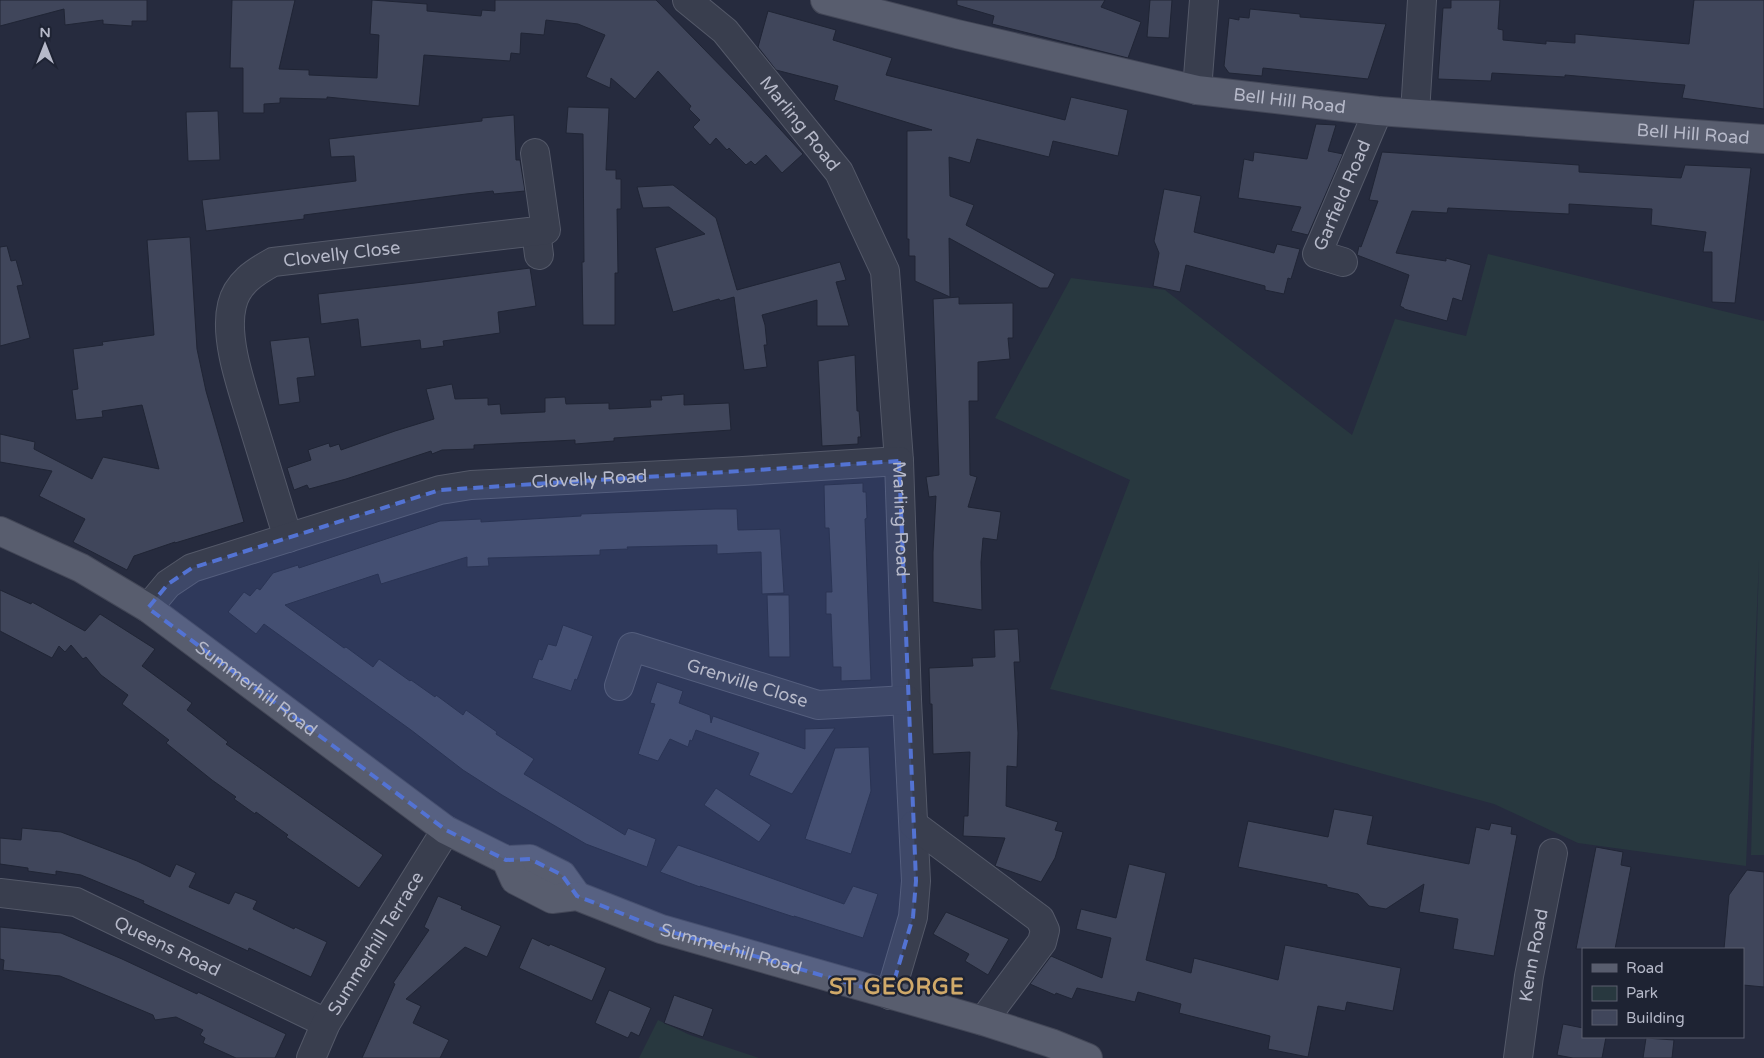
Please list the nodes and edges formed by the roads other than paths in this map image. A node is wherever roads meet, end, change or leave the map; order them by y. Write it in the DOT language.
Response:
graph roads {
  1 [pos="687,0"];
  2 [pos="825,0"];
  3 [pos="1204,0"];
  4 [pos="1422,0"];
  5 [pos="1197,90"];
  6 [pos="1378,111"];
  7 [pos="1415,113"];
  8 [pos="1764,139"];
  9 [pos="535,153"];
  10 [pos="1343,262"];
  11 [pos="899,461"];
  12 [pos="0,531"];
  13 [pos="288,538"];
  14 [pos="148,608"];
  15 [pos="619,686"];
  16 [pos="907,700"];
  17 [pos="914,825"];
  18 [pos="446,830"];
  19 [pos="1553,852"];
  20 [pos="0,893"];
  21 [pos="890,995"];
  22 [pos="983,1021"];
  23 [pos="326,1023"];
  24 [pos="312,1058"];
  25 [pos="1088,1058"];
  26 [pos="1518,1058"];
  1 -- 11 [label="street, Marling Road"];
  2 -- 5 [label="main road, Bell Hill Road"];
  3 -- 5 [label="street"];
  4 -- 7 [label="street"];
  5 -- 6 [label="main road, Bell Hill Road"];
  6 -- 7 [label="main road, Bell Hill Road"];
  6 -- 10 [label="street, Garfield Road"];
  7 -- 8 [label="main road, Bell Hill Road"];
  9 -- 13 [label="street, Clovelly Close"];
  11 -- 13 [label="street, Clovelly Road"];
  11 -- 16 [label="street, Marling Road"];
  12 -- 14 [label="main road, Summerhill Road"];
  13 -- 14 [label="street, Clovelly Road"];
  14 -- 18 [label="main road, Summerhill Road"];
  15 -- 16 [label="street, Grenville Close"];
  16 -- 17 [label="street, Marling Road"];
  17 -- 21 [label="street"];
  17 -- 22 [label="street"];
  18 -- 21 [label="main road, Summerhill Road"];
  18 -- 23 [label="street, Summerhill Terrace"];
  19 -- 26 [label="street, Kenn Road"];
  20 -- 23 [label="street, Queens Road"];
  21 -- 22 [label="main road, Summerhill Road"];
  22 -- 25 [label="main road, Summerhill Road"];
  23 -- 24 [label="street, Summerhill Terrace"];
}
